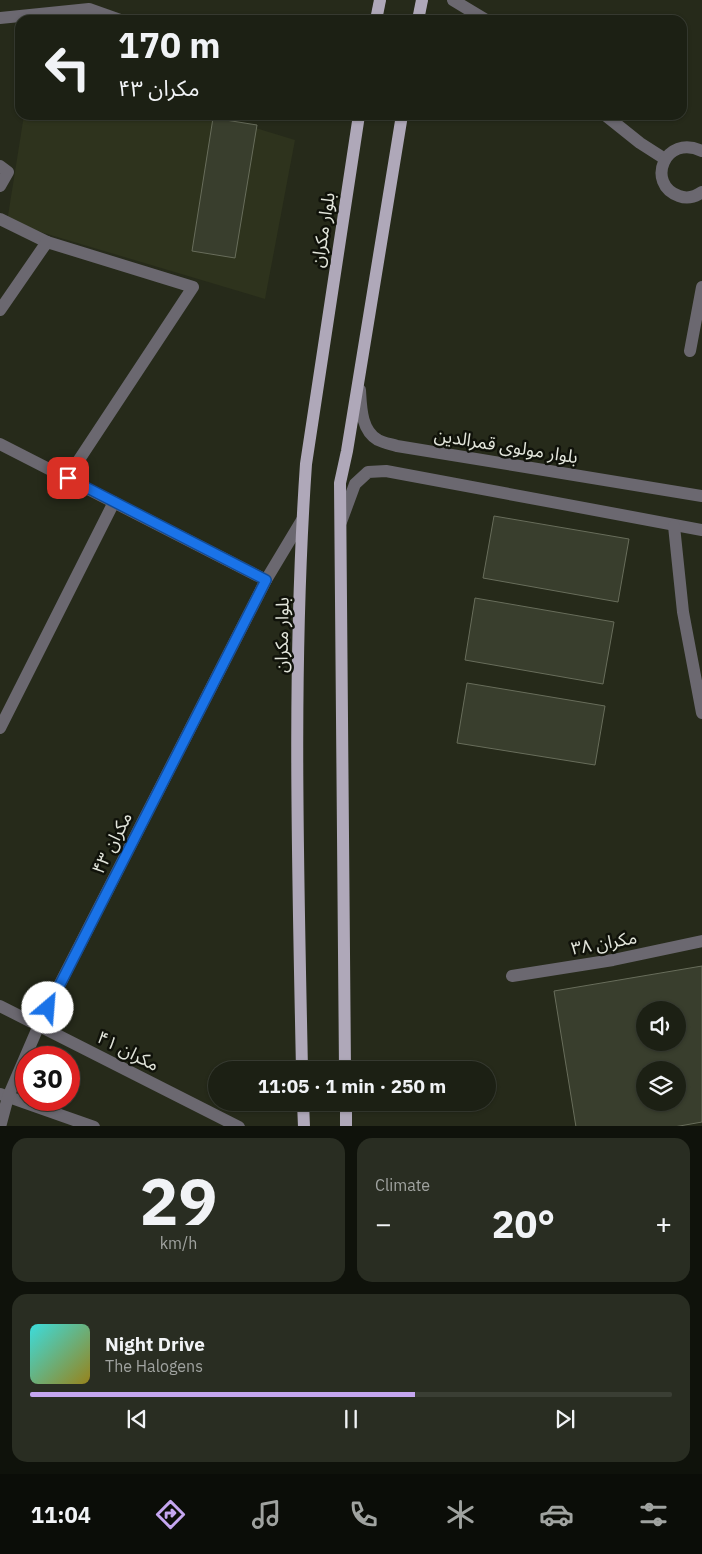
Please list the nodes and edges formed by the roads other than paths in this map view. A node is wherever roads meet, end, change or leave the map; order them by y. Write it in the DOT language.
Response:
graph roads {
  1 [pos="380,0"];
  2 [pos="422,0"];
  3 [pos="453,0"];
  4 [pos="30,15"];
  5 [pos="106,15"];
  6 [pos="377,15"];
  7 [pos="419,15"];
  8 [pos="478,15"];
  9 [pos="15,16"];
  10 [pos="0,18"];
  11 [pos="358,120"];
  12 [pos="401,120"];
  13 [pos="612,120"];
  14 [pos="702,151"];
  15 [pos="665,159"];
  16 [pos="0,166"];
  17 [pos="0,186"];
  18 [pos="701,195"];
  19 [pos="0,219"];
  20 [pos="47,242"];
  21 [pos="702,287"];
  22 [pos="0,310"];
  23 [pos="690,350"];
  24 [pos="360,372"];
  25 [pos="0,444"];
  26 [pos="68,478"];
  27 [pos="702,496"];
  28 [pos="114,502"];
  29 [pos="302,520"];
  30 [pos="341,522"];
  31 [pos="674,526"];
  32 [pos="702,530"];
  33 [pos="266,580"];
  34 [pos="702,713"];
  35 [pos="0,728"];
  36 [pos="702,941"];
  37 [pos="512,976"];
  38 [pos="0,1006"];
  39 [pos="39,1025"];
  40 [pos="302,1061"];
  41 [pos="346,1061"];
  42 [pos="4,1095"];
  43 [pos="303,1111"];
  44 [pos="346,1111"];
  45 [pos="235,1125"];
  46 [pos="0,1126"];
  47 [pos="94,1126"];
  48 [pos="304,1126"];
  49 [pos="346,1126"];
  1 -- 6 [label="main road"];
  2 -- 7 [label="main road"];
  3 -- 8 [label="street"];
  4 -- 5 [label="street"];
  9 -- 10 [label="street"];
  11 -- 29 [label="main road, بلوار مکران"];
  12 -- 24 [label="main road"];
  13 -- 15 [label="street"];
  14 -- 15 [label="street"];
  15 -- 18 [label="street"];
  16 -- 17 [label="street"];
  19 -- 20 [label="street"];
  20 -- 22 [label="street"];
  20 -- 26 [label="street"];
  21 -- 23 [label="street"];
  24 -- 27 [label="street, بلوار مولوی قمرالدین"];
  24 -- 30 [label="main road"];
  25 -- 26 [label="street"];
  26 -- 28 [label="street"];
  28 -- 33 [label="street"];
  28 -- 35 [label="street"];
  29 -- 33 [label="street, مکران ۴۳"];
  29 -- 40 [label="main road, بلوار مکران"];
  30 -- 31 [label="street"];
  30 -- 41 [label="main road"];
  31 -- 32 [label="street"];
  31 -- 34 [label="street"];
  33 -- 39 [label="street, مکران ۴۳"];
  36 -- 37 [label="street, مکران ۳۸"];
  38 -- 39 [label="street, مکران ۴۱"];
  39 -- 42 [label="street, مکران ۴۳"];
  39 -- 45 [label="street, مکران ۴۱"];
  42 -- 46 [label="street, مکران ۴۳"];
  42 -- 47 [label="street"];
  43 -- 48 [label="main road"];
  44 -- 49 [label="main road"];
}
